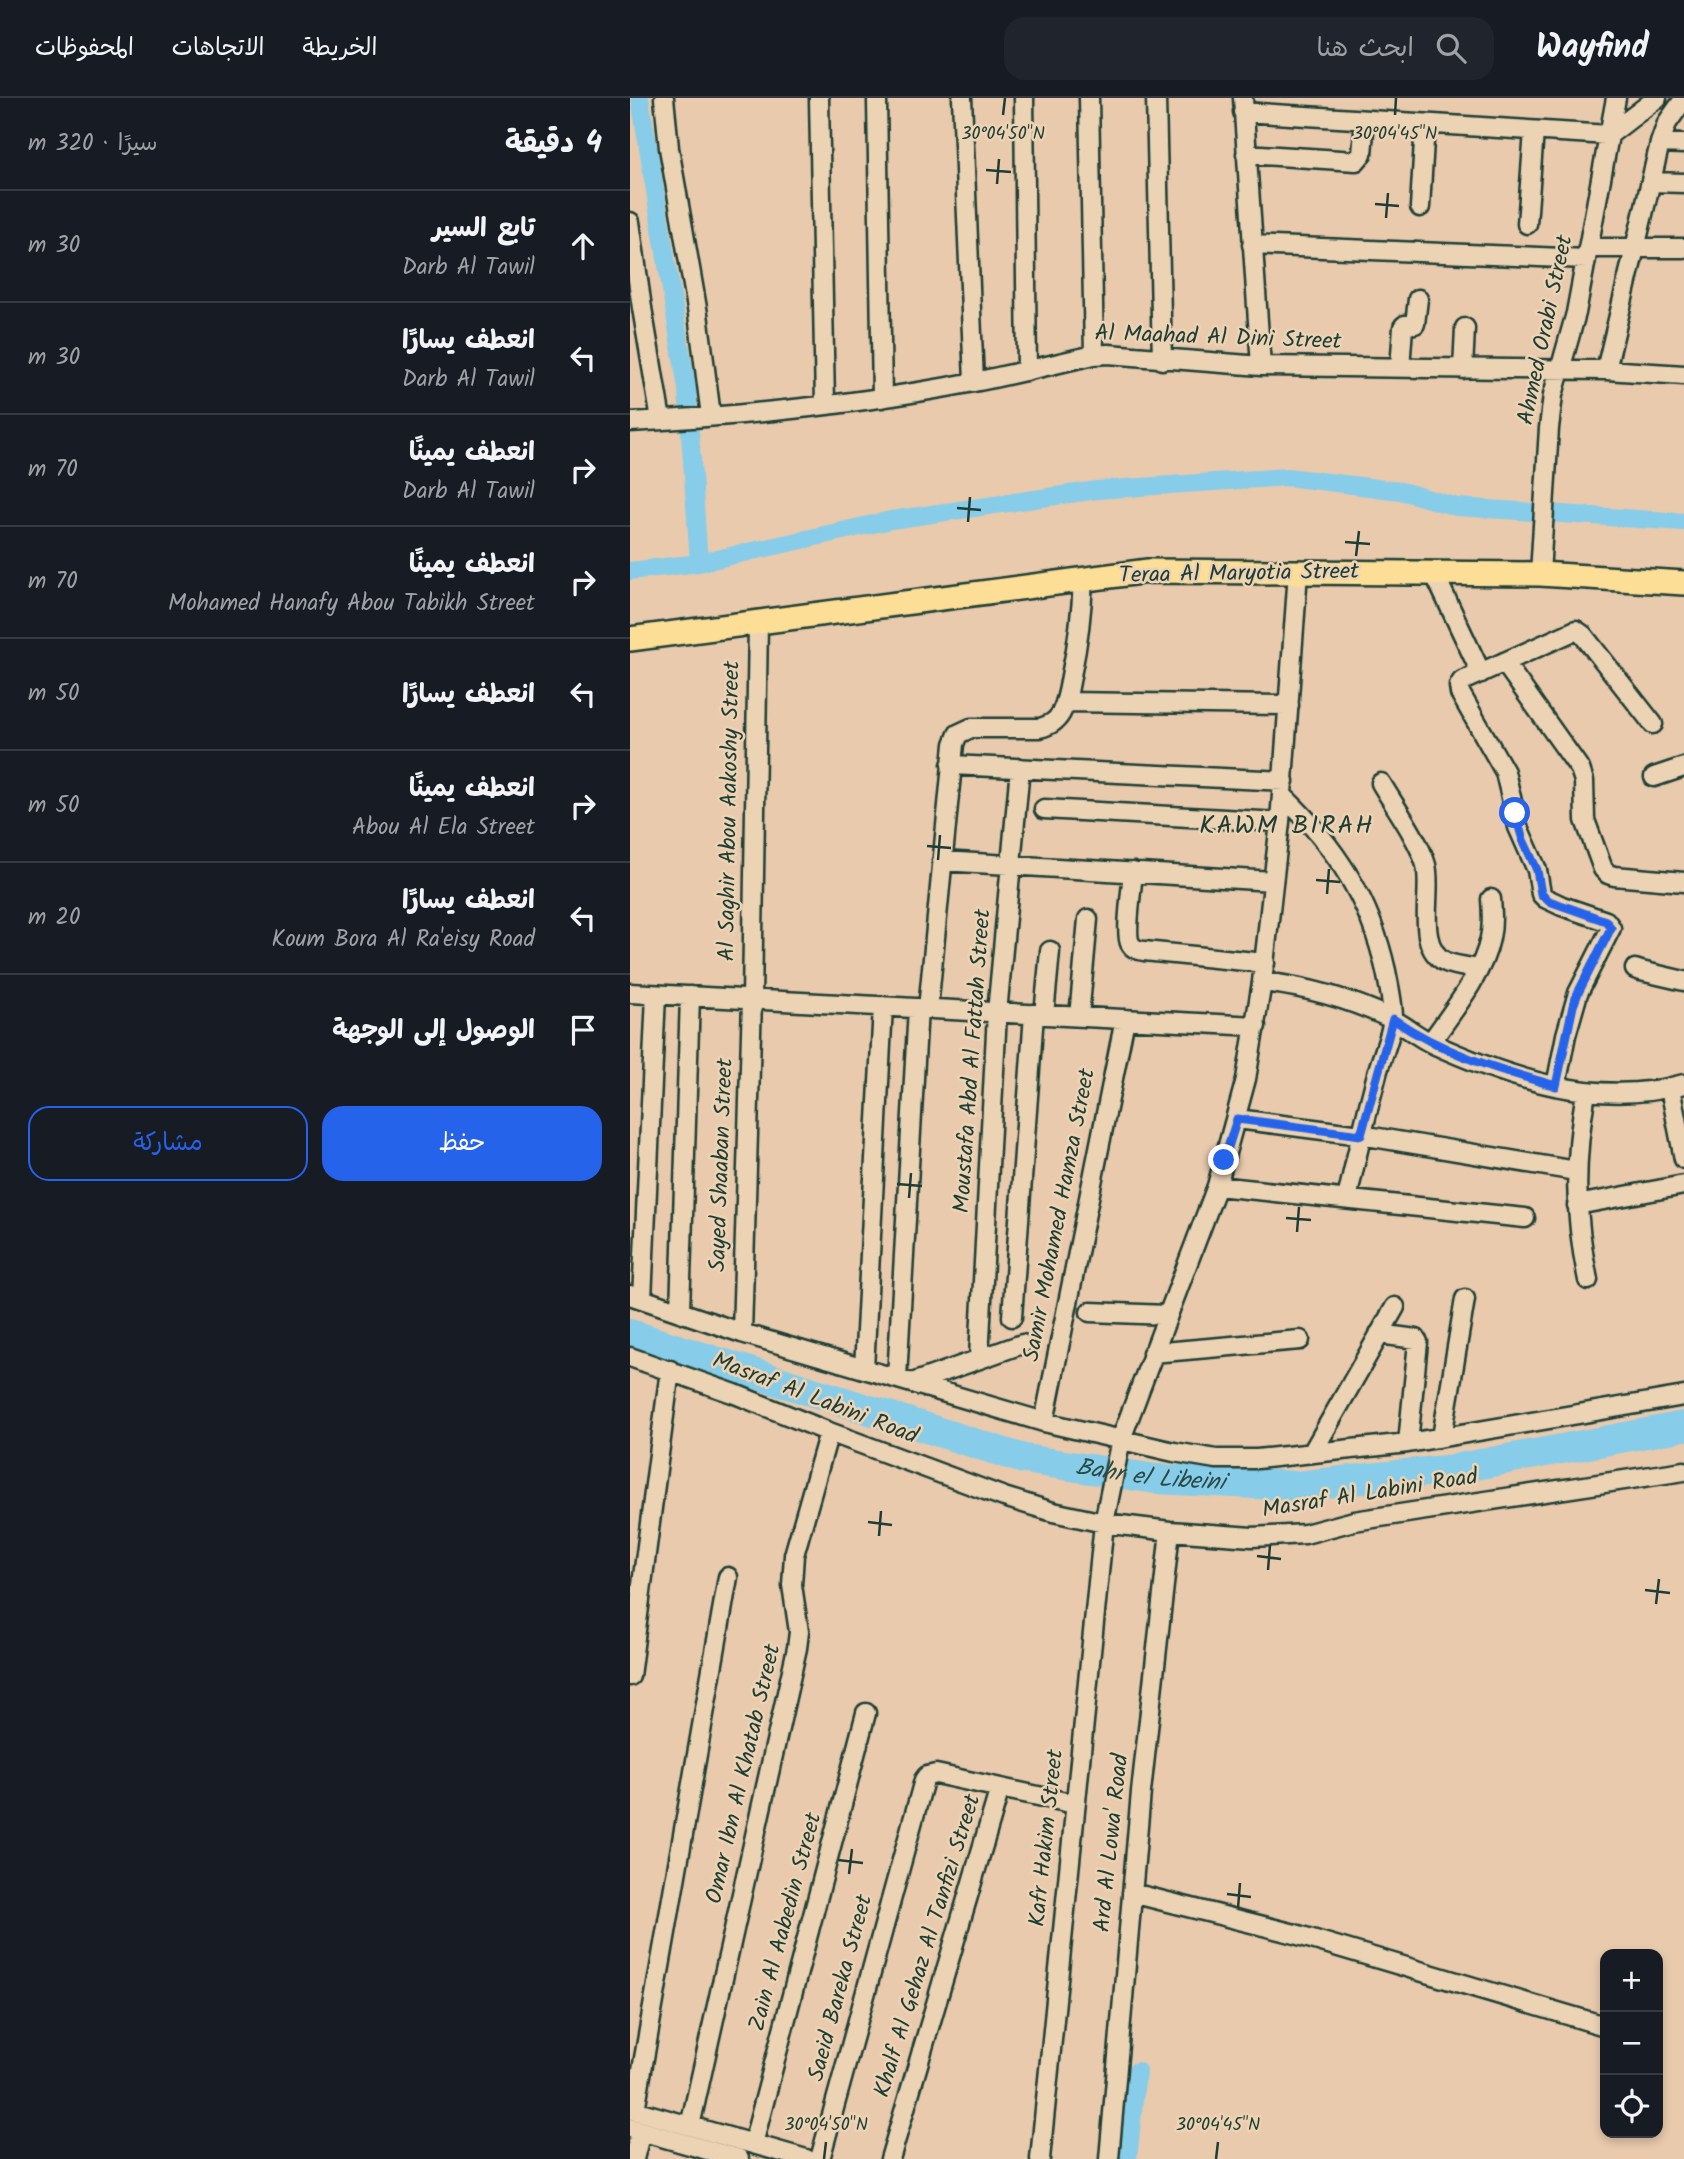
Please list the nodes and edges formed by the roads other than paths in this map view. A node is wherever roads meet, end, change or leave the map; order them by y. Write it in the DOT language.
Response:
graph roads {
  1 [pos="664,98"];
  2 [pos="819,98"];
  3 [pos="962,98"];
  4 [pos="1024,98"];
  5 [pos="1088,98"];
  6 [pos="1156,98"];
  7 [pos="1616,98"];
  8 [pos="1657,98"];
  9 [pos="1684,99"];
  10 [pos="877,100"];
  11 [pos="1243,105"];
  12 [pos="1364,120"];
  13 [pos="1425,124"];
  14 [pos="1534,131"];
  15 [pos="1609,135"];
  16 [pos="1660,143"];
  17 [pos="1684,144"];
  18 [pos="1246,154"];
  19 [pos="1651,182"];
  20 [pos="1684,183"];
  21 [pos="1420,207"];
  22 [pos="630,222"];
  23 [pos="1527,224"];
  24 [pos="1251,245"];
  25 [pos="1635,247"];
  26 [pos="1684,248"];
  27 [pos="1587,253"];
  28 [pos="1418,299"];
  29 [pos="1465,328"];
  30 [pos="1094,355"];
  31 [pos="1162,360"];
  32 [pos="1261,366"];
  33 [pos="1399,368"];
  34 [pos="1464,369"];
  35 [pos="1559,370"];
  36 [pos="1606,370"];
  37 [pos="1027,371"];
  38 [pos="1684,375"];
  39 [pos="974,382"];
  40 [pos="882,398"];
  41 [pos="825,404"];
  42 [pos="711,416"];
  43 [pos="661,420"];
  44 [pos="630,422"];
  45 [pos="1298,572"];
  46 [pos="1434,573"];
  47 [pos="1540,574"];
  48 [pos="1083,578"];
  49 [pos="1684,583"];
  50 [pos="758,623"];
  51 [pos="630,639"];
  52 [pos="1504,662"];
  53 [pos="1481,673"];
  54 [pos="1066,702"];
  55 [pos="1289,705"];
  56 [pos="1653,724"];
  57 [pos="951,765"];
  58 [pos="1684,767"];
  59 [pos="1020,768"];
  60 [pos="1654,777"];
  61 [pos="1381,783"];
  62 [pos="1283,788"];
  63 [pos="1044,809"];
  64 [pos="1280,822"];
  65 [pos="942,860"];
  66 [pos="1011,865"];
  67 [pos="1133,872"];
  68 [pos="1273,881"];
  69 [pos="1684,882"];
  70 [pos="1491,899"];
  71 [pos="1088,919"];
  72 [pos="1050,951"];
  73 [pos="1265,963"];
  74 [pos="1635,969"];
  75 [pos="1478,970"];
  76 [pos="1684,981"];
  77 [pos="1262,982"];
  78 [pos="630,993"];
  79 [pos="656,995"];
  80 [pos="690,996"];
  81 [pos="751,1000"];
  82 [pos="883,1006"];
  83 [pos="923,1009"];
  84 [pos="998,1013"];
  85 [pos="1039,1015"];
  86 [pos="1079,1017"];
  87 [pos="1125,1019"];
  88 [pos="1393,1019"];
  89 [pos="1256,1026"];
  90 [pos="1431,1042"];
  91 [pos="1556,1086"];
  92 [pos="1677,1086"];
  93 [pos="1586,1092"];
  94 [pos="1237,1119"];
  95 [pos="1361,1135"];
  96 [pos="1683,1153"];
  97 [pos="1576,1171"];
  98 [pos="1684,1185"];
  99 [pos="1217,1186"];
  100 [pos="1347,1199"];
  101 [pos="1577,1205"];
  102 [pos="1525,1218"];
  103 [pos="1588,1280"];
  104 [pos="636,1297"];
  105 [pos="1465,1299"];
  106 [pos="1395,1307"];
  107 [pos="680,1311"];
  108 [pos="1090,1312"];
  109 [pos="1167,1315"];
  110 [pos="1012,1317"];
  111 [pos="742,1333"];
  112 [pos="1379,1334"];
  113 [pos="1300,1340"];
  114 [pos="1022,1344"];
  115 [pos="1152,1353"];
  116 [pos="630,1357"];
  117 [pos="979,1357"];
  118 [pos="864,1368"];
  119 [pos="670,1370"];
  120 [pos="905,1381"];
  121 [pos="1684,1396"];
  122 [pos="1044,1422"];
  123 [pos="829,1432"];
  124 [pos="1442,1437"];
  125 [pos="1121,1439"];
  126 [pos="1408,1443"];
  127 [pos="1312,1453"];
  128 [pos="1684,1471"];
  129 [pos="1104,1523"];
  130 [pos="1170,1531"];
  131 [pos="728,1577"];
  132 [pos="630,1676"];
  133 [pos="866,1713"];
  134 [pos="1000,1788"];
  135 [pos="1075,1804"];
  136 [pos="1132,1893"];
  137 [pos="1600,2025"];
  138 [pos="634,2119"];
  139 [pos="690,2126"];
  140 [pos="753,2144"];
  141 [pos="695,2153"];
  142 [pos="634,2159"];
  143 [pos="738,2159"];
  144 [pos="806,2159"];
  145 [pos="820,2159"];
  146 [pos="890,2159"];
  147 [pos="1040,2159"];
  148 [pos="1109,2159"];
  1 -- 42 [label="street"];
  2 -- 41 [label="street"];
  3 -- 39 [label="street"];
  4 -- 37 [label="street"];
  5 -- 30 [label="street"];
  6 -- 31 [label="street"];
  7 -- 15 [label="street, Ahmed Orabi Street"];
  8 -- 15 [label="street"];
  9 -- 16 [label="street"];
  10 -- 40 [label="street"];
  11 -- 12 [label="street"];
  11 -- 18 [label="street"];
  12 -- 13 [label="street"];
  12 -- 18 [label="street"];
  13 -- 14 [label="street"];
  13 -- 21 [label="street"];
  14 -- 15 [label="street"];
  14 -- 23 [label="street"];
  15 -- 27 [label="street, Ahmed Orabi Street"];
  16 -- 17 [label="street"];
  16 -- 19 [label="street"];
  18 -- 24 [label="street"];
  19 -- 20 [label="street"];
  19 -- 25 [label="street"];
  22 -- 43 [label="street"];
  24 -- 27 [label="street"];
  24 -- 32 [label="street"];
  25 -- 26 [label="street"];
  25 -- 27 [label="street"];
  25 -- 36 [label="street"];
  27 -- 35 [label="street, Ahmed Orabi Street"];
  28 -- 33 [label="street"];
  29 -- 34 [label="street"];
  30 -- 31 [label="street, Al Maahad Al Dini Street"];
  30 -- 37 [label="street, Al Maahad Al Dini Street"];
  31 -- 32 [label="street, Al Maahad Al Dini Street"];
  32 -- 33 [label="street, Al Maahad Al Dini Street"];
  33 -- 34 [label="street, Al Maahad Al Dini Street"];
  34 -- 35 [label="street, Al Maahad Al Dini Street"];
  35 -- 36 [label="street, Al Maahad Al Dini Street"];
  35 -- 47 [label="street, Ahmed Orabi Street"];
  36 -- 38 [label="street, Al Maahad Al Dini Street"];
  37 -- 39 [label="street, Al Maahad Al Dini Street"];
  39 -- 40 [label="street, Al Maahad Al Dini Street"];
  40 -- 41 [label="street, Al Maahad Al Dini Street"];
  41 -- 42 [label="street, Al Maahad Al Dini Street"];
  42 -- 43 [label="street, Al Maahad Al Dini Street"];
  43 -- 44 [label="street, Al Maahad Al Dini Street"];
  45 -- 46 [label="main road, Teraa Al Maryotia Street"];
  45 -- 48 [label="main road, Teraa Al Maryotia Street"];
  45 -- 55 [label="street, Kafr Hakim Street"];
  46 -- 47 [label="main road, Teraa Al Maryotia Street"];
  46 -- 53 [label="street"];
  47 -- 49 [label="main road, Teraa Al Maryotia Street"];
  48 -- 50 [label="main road, Teraa Al Maryotia Street"];
  48 -- 54 [label="street"];
  50 -- 51 [label="main road, Teraa Al Maryotia Street"];
  50 -- 81 [label="street, Al Saghir Abou Aakoshy Street"];
  52 -- 53 [label="street"];
  52 -- 56 [label="street"];
  52 -- 69 [label="street"];
  53 -- 91 [label="street"];
  54 -- 55 [label="street"];
  54 -- 57 [label="street"];
  55 -- 62 [label="street, Kafr Hakim Street"];
  57 -- 59 [label="street"];
  57 -- 65 [label="street"];
  58 -- 60 [label="street"];
  59 -- 62 [label="street"];
  59 -- 66 [label="street, Moustafa Abd Al Fattah Street"];
  61 -- 75 [label="street"];
  62 -- 64 [label="street, Kafr Hakim Street"];
  62 -- 88 [label="street"];
  63 -- 64 [label="street"];
  64 -- 68 [label="street, Kafr Hakim Street"];
  65 -- 66 [label="street"];
  65 -- 83 [label="street"];
  66 -- 67 [label="street"];
  66 -- 84 [label="street, Moustafa Abd Al Fattah Street"];
  67 -- 68 [label="street"];
  67 -- 73 [label="street"];
  68 -- 73 [label="street, Kafr Hakim Street"];
  70 -- 75 [label="street"];
  71 -- 86 [label="street"];
  72 -- 85 [label="street"];
  73 -- 77 [label="street, Kafr Hakim Street"];
  74 -- 76 [label="street"];
  75 -- 90 [label="street"];
  77 -- 88 [label="street"];
  77 -- 89 [label="street, Kafr Hakim Street"];
  78 -- 79 [label="street"];
  79 -- 80 [label="street"];
  79 -- 104 [label="street"];
  80 -- 81 [label="street"];
  80 -- 107 [label="street"];
  81 -- 82 [label="street"];
  81 -- 111 [label="street, Sayed Shaaban Street"];
  82 -- 83 [label="street"];
  82 -- 118 [label="street"];
  83 -- 84 [label="street"];
  83 -- 120 [label="street"];
  84 -- 85 [label="street"];
  84 -- 117 [label="street, Moustafa Abd Al Fattah Street"];
  85 -- 86 [label="street"];
  85 -- 110 [label="street"];
  86 -- 87 [label="street"];
  87 -- 89 [label="street"];
  87 -- 122 [label="street, Samir Mohamed Hamza Street"];
  88 -- 90 [label="street"];
  88 -- 95 [label="street"];
  89 -- 94 [label="street, Kafr Hakim Street"];
  90 -- 91 [label="street"];
  91 -- 93 [label="street"];
  92 -- 93 [label="street"];
  92 -- 96 [label="street"];
  93 -- 97 [label="street"];
  94 -- 95 [label="street"];
  94 -- 99 [label="street, Kafr Hakim Street"];
  95 -- 97 [label="street"];
  95 -- 100 [label="street"];
  97 -- 101 [label="street"];
  98 -- 101 [label="street"];
  99 -- 100 [label="street"];
  99 -- 109 [label="street, Kafr Hakim Street"];
  100 -- 102 [label="street"];
  101 -- 103 [label="street"];
  104 -- 107 [label="street, Masraf Al Labini Road"];
  105 -- 124 [label="street"];
  106 -- 112 [label="street"];
  107 -- 111 [label="street, Masraf Al Labini Road"];
  108 -- 109 [label="street"];
  109 -- 115 [label="street, Kafr Hakim Street"];
  111 -- 118 [label="street, Masraf Al Labini Road"];
  112 -- 126 [label="street"];
  112 -- 127 [label="street"];
  113 -- 115 [label="street"];
  114 -- 117 [label="street"];
  115 -- 125 [label="street, Kafr Hakim Street"];
  116 -- 119 [label="street, Masraf Al Labini Road"];
  117 -- 120 [label="street"];
  118 -- 120 [label="street, Masraf Al Labini Road"];
  119 -- 123 [label="street, Masraf Al Labini Road"];
  119 -- 132 [label="street"];
  120 -- 122 [label="street, Masraf Al Labini Road"];
  121 -- 124 [label="street, Masraf Al Labini Road"];
  122 -- 125 [label="street, Masraf Al Labini Road"];
  123 -- 129 [label="street, Masraf Al Labini Road"];
  123 -- 139 [label="street, Omar Ibn Al Khatab Street"];
  124 -- 126 [label="street, Masraf Al Labini Road"];
  125 -- 127 [label="street, Masraf Al Labini Road"];
  125 -- 129 [label="street, Kafr Hakim Street"];
  126 -- 127 [label="street, Masraf Al Labini Road"];
  128 -- 130 [label="street, Masraf Al Labini Road"];
  129 -- 130 [label="street, Masraf Al Labini Road"];
  129 -- 135 [label="street, Kafr Hakim Street"];
  130 -- 136 [label="street, Ard Al Lowa' Road"];
  131 -- 138 [label="street"];
  133 -- 140 [label="street, Zain Al Aabedin Street"];
  134 -- 135 [label="street, Saeid Bareka Street"];
  134 -- 145 [label="street, Saeid Bareka Street"];
  134 -- 146 [label="street, Khalf Al Gehaz Al Tanfizi Street"];
  135 -- 147 [label="street, Kafr Hakim Street"];
  136 -- 137 [label="street"];
  136 -- 148 [label="street, Ard Al Lowa' Road"];
  138 -- 139 [label="street"];
  138 -- 141 [label="street"];
  138 -- 142 [label="street"];
  139 -- 140 [label="street"];
  140 -- 144 [label="street"];
  141 -- 143 [label="street"];
}
